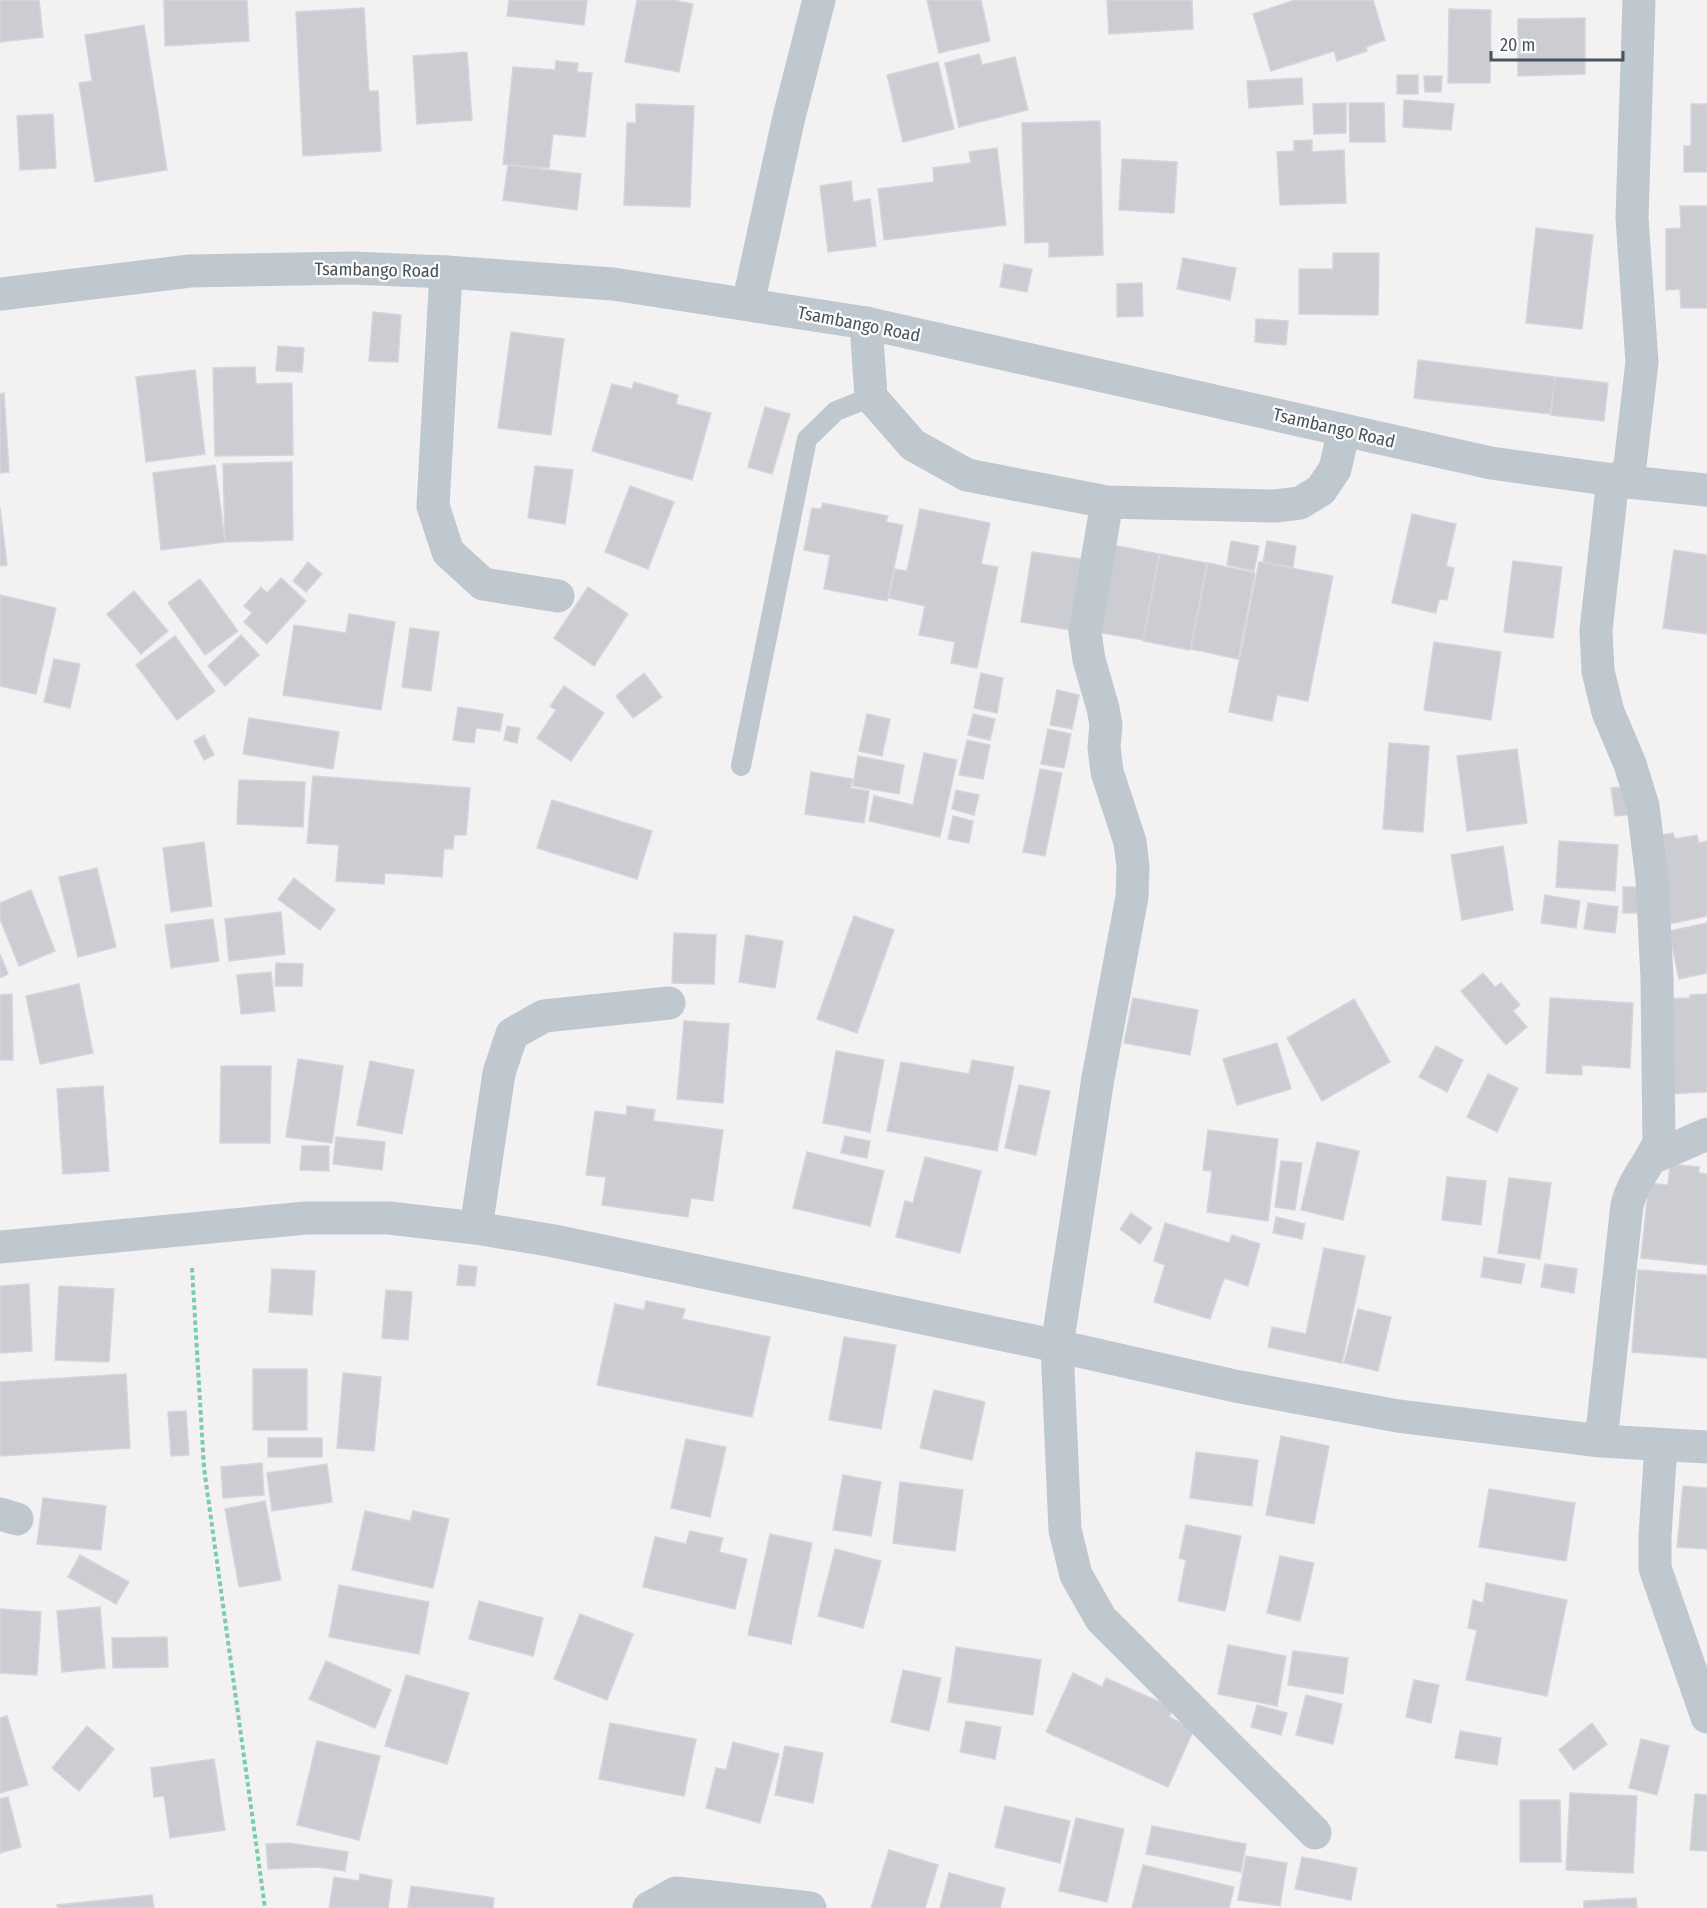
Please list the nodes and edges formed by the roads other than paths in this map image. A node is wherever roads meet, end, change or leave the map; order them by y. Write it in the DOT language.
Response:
graph roads {
  1 [pos="819,0"];
  2 [pos="1639,0"];
  3 [pos="446,272"];
  4 [pos="0,294"];
  5 [pos="748,304"];
  6 [pos="866,323"];
  7 [pos="871,397"];
  8 [pos="1344,430"];
  9 [pos="1621,480"];
  10 [pos="1707,490"];
  11 [pos="1107,502"];
  12 [pos="558,596"];
  13 [pos="741,766"];
  14 [pos="669,1003"];
  15 [pos="1707,1134"];
  16 [pos="1652,1158"];
  17 [pos="476,1228"];
  18 [pos="0,1247"];
  19 [pos="1057,1346"];
  20 [pos="1601,1441"];
  21 [pos="1661,1445"];
  22 [pos="1707,1447"];
  23 [pos="1707,1717"];
  24 [pos="1315,1833"];
  25 [pos="649,1908"];
  26 [pos="810,1908"];
  1 -- 5 [label="street"];
  2 -- 9 [label="street"];
  3 -- 4 [label="street, Tsambango Road"];
  3 -- 5 [label="street, Tsambango Road"];
  3 -- 12 [label="street"];
  5 -- 6 [label="street, Tsambango Road"];
  6 -- 7 [label="street"];
  6 -- 8 [label="street, Tsambango Road"];
  7 -- 11 [label="street"];
  7 -- 13 [label="lane"];
  8 -- 9 [label="street, Tsambango Road"];
  8 -- 11 [label="street"];
  9 -- 10 [label="street, Tsambango Road"];
  9 -- 16 [label="street"];
  11 -- 19 [label="street"];
  14 -- 17 [label="street"];
  15 -- 16 [label="street"];
  16 -- 20 [label="street"];
  17 -- 18 [label="street"];
  17 -- 19 [label="street"];
  19 -- 20 [label="street"];
  19 -- 24 [label="street"];
  20 -- 21 [label="street"];
  21 -- 22 [label="street"];
  21 -- 23 [label="street"];
  25 -- 26 [label="street"];
}
